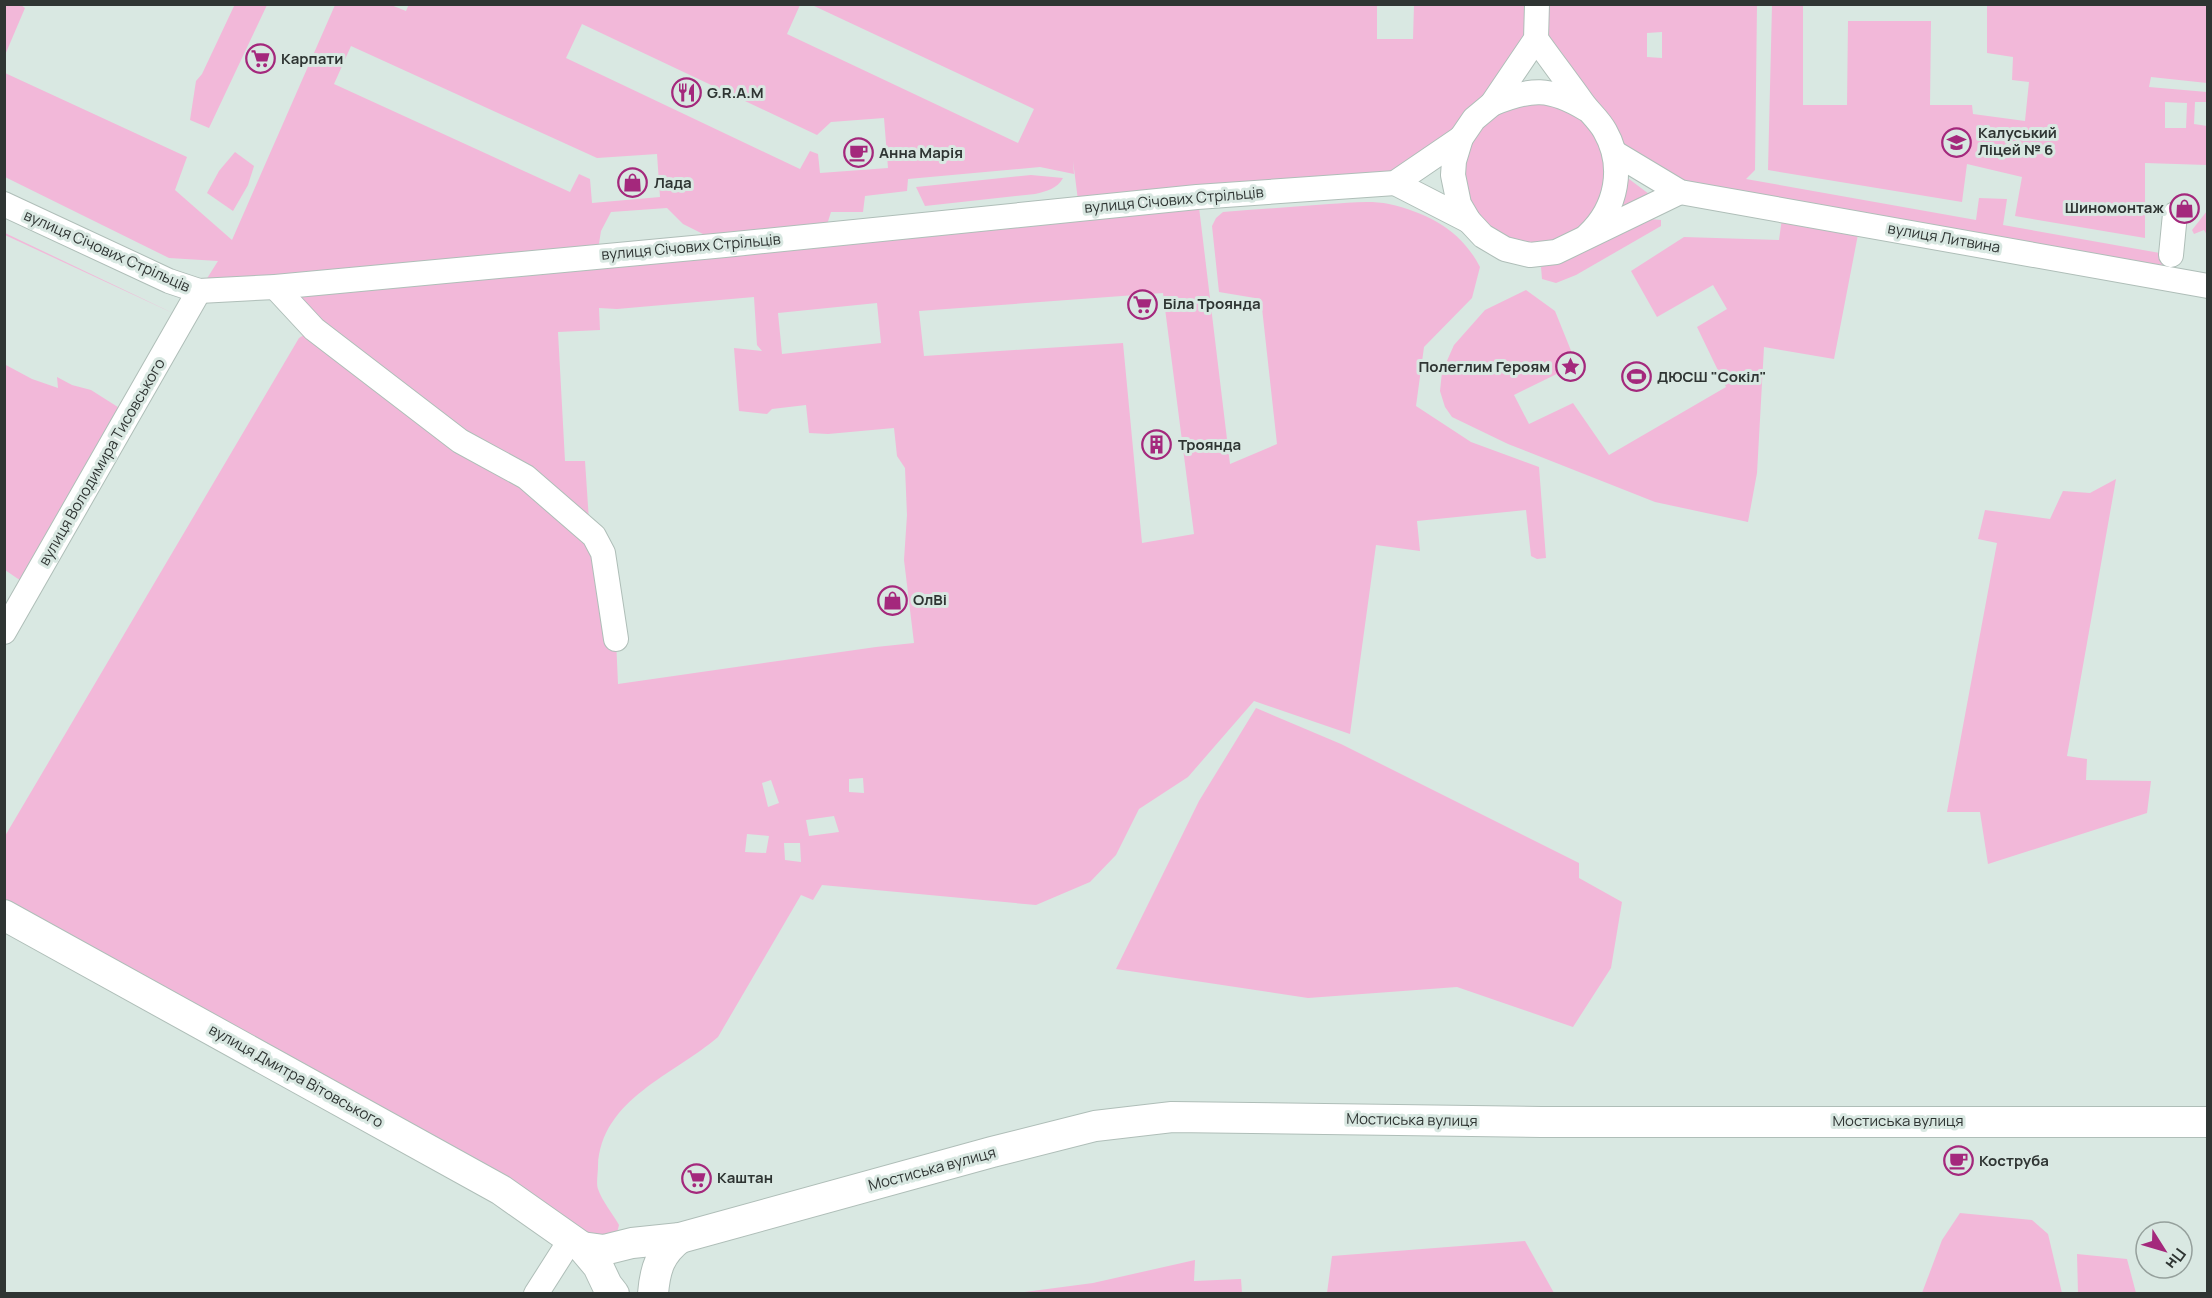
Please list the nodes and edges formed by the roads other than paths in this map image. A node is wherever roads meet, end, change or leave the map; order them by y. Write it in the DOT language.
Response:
graph roads {
  1 [pos="1537,4"];
  2 [pos="1536,39"];
  3 [pos="1492,104"];
  4 [pos="1588,110"];
  5 [pos="1461,138"];
  6 [pos="1615,153"];
  7 [pos="1395,183"];
  8 [pos="1680,192"];
  9 [pos="4,204"];
  10 [pos="2175,214"];
  11 [pos="1476,229"];
  12 [pos="1579,242"];
  13 [pos="2171,255"];
  14 [pos="275,286"];
  15 [pos="2208,286"];
  16 [pos="199,291"];
  17 [pos="4,632"];
  18 [pos="616,639"];
  19 [pos="4,915"];
  20 [pos="2208,1122"];
  21 [pos="680,1238"];
  22 [pos="576,1243"];
  23 [pos="627,1244"];
  24 [pos="654,1283"];
  25 [pos="608,1285"];
  26 [pos="536,1293"];
  1 -- 2 [label="street"];
  2 -- 3 [label="street"];
  2 -- 4 [label="street"];
  3 -- 4 [label="street"];
  3 -- 5 [label="street"];
  4 -- 6 [label="street"];
  5 -- 7 [label="street"];
  5 -- 11 [label="street"];
  6 -- 8 [label="street, вулиця Литвина"];
  6 -- 12 [label="street"];
  7 -- 11 [label="street"];
  7 -- 14 [label="street, вулиця Січових Стрільців"];
  8 -- 12 [label="street"];
  8 -- 15 [label="street, вулиця Литвина"];
  9 -- 16 [label="street, вулиця Січових Стрільців"];
  10 -- 13 [label="street"];
  11 -- 12 [label="street"];
  14 -- 16 [label="street, вулиця Січових Стрільців"];
  14 -- 18 [label="street"];
  16 -- 17 [label="street, вулиця Володимира Тисовського"];
  19 -- 22 [label="main road, вулиця Дмитра Вітовського"];
  20 -- 21 [label="main road, Мостиська вулиця"];
  21 -- 23 [label="main road, Мостиська вулиця"];
  21 -- 24 [label="main road"];
  22 -- 23 [label="main road, Мостиська вулиця"];
  22 -- 25 [label="main road, вулиця Дмитра Вітовського"];
  22 -- 26 [label="street"];
  23 -- 24 [label="main road"];
  23 -- 25 [label="main road"];
}
